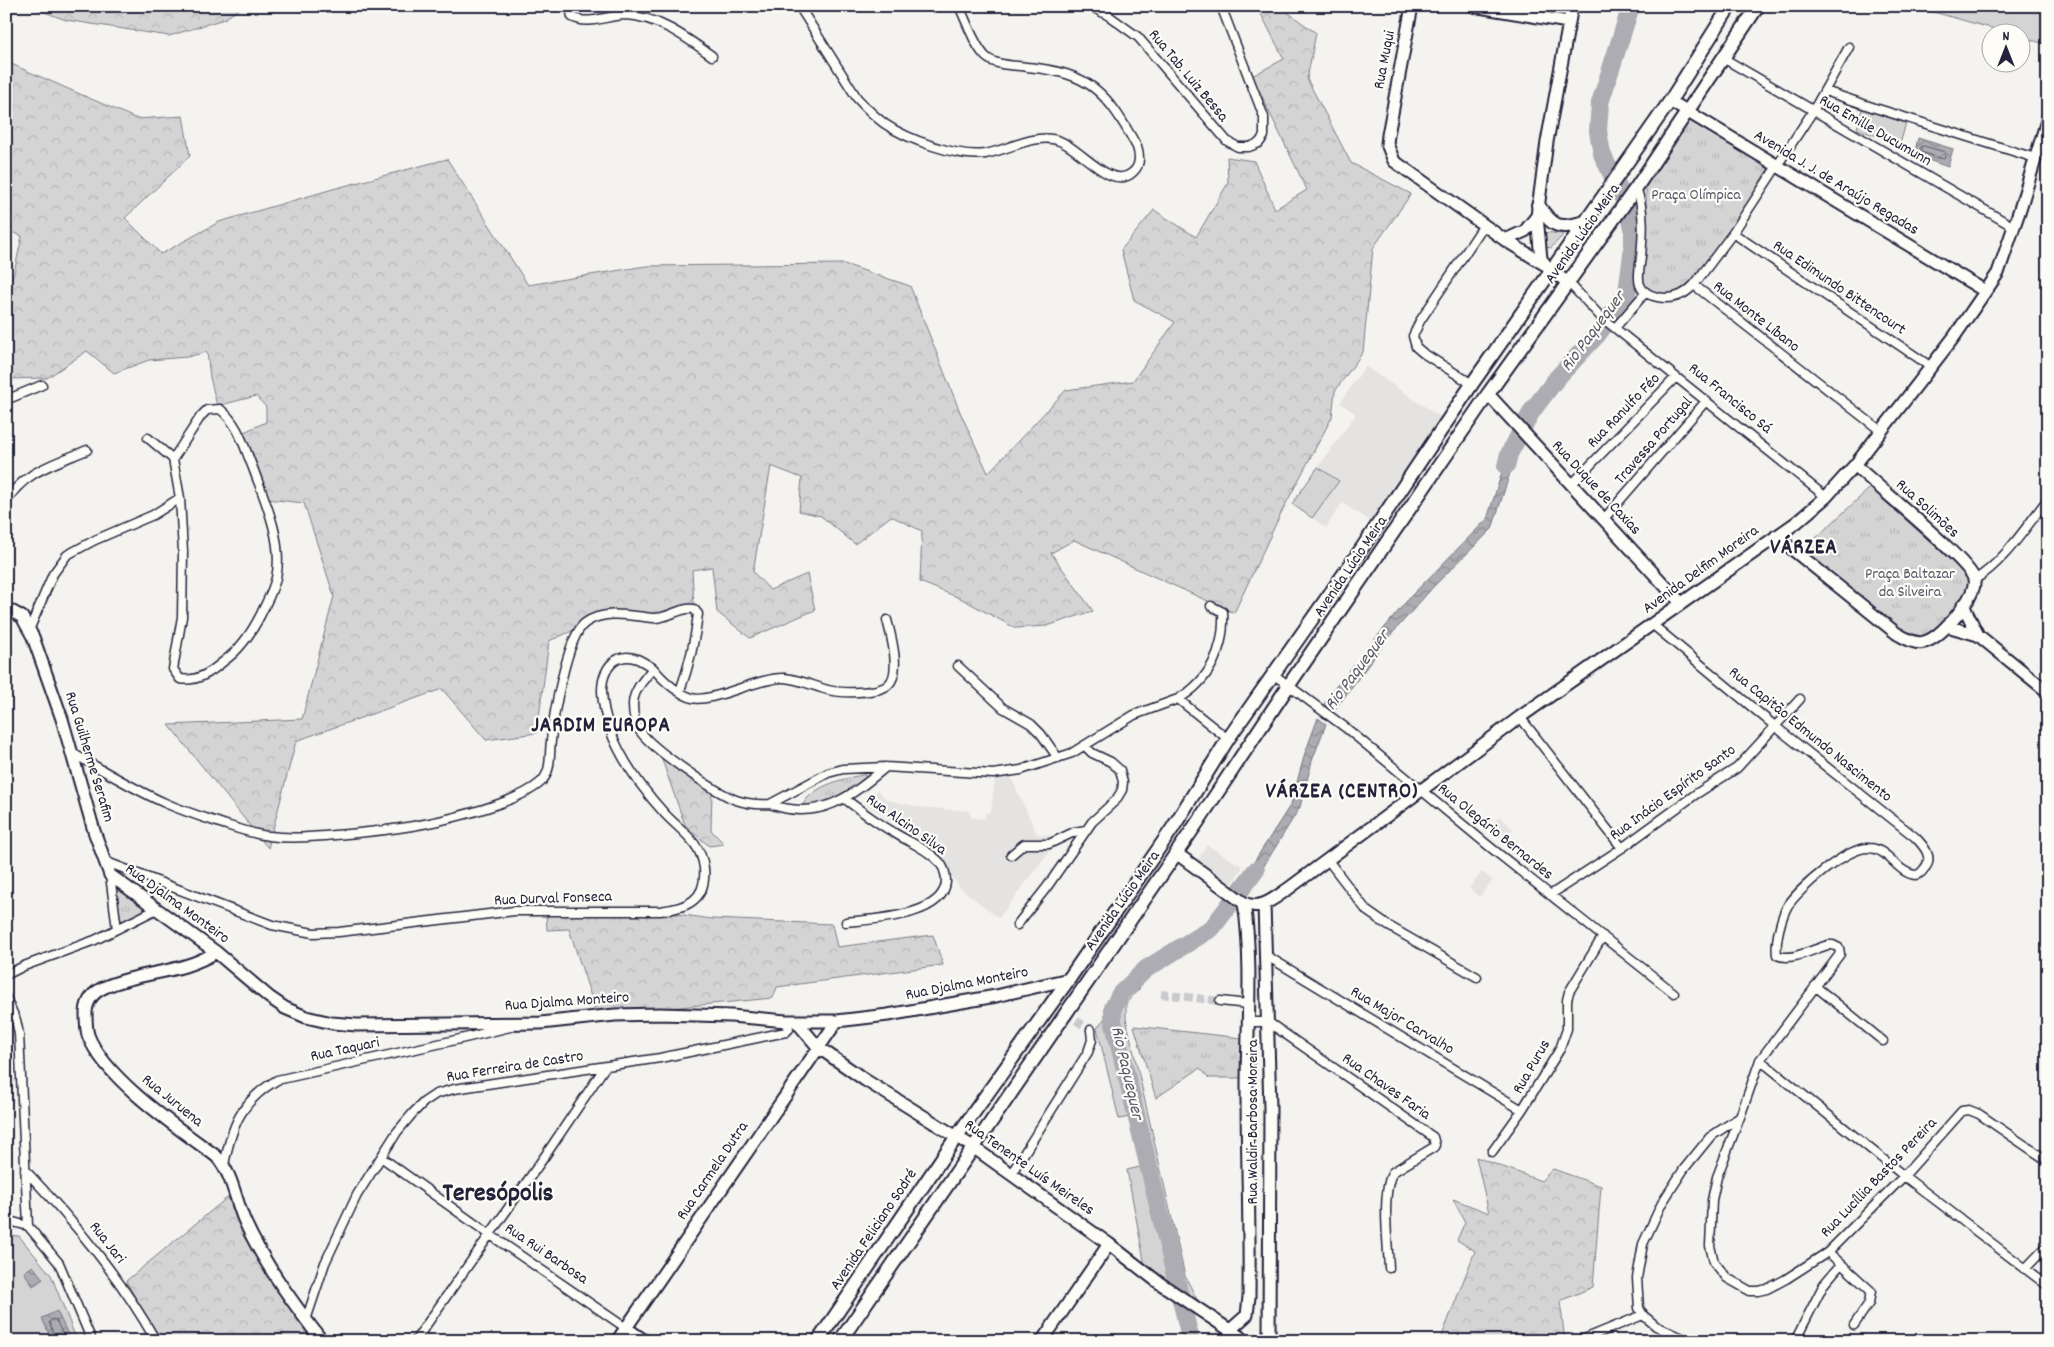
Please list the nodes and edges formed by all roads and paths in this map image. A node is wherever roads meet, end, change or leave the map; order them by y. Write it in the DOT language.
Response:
graph roads {
  1 [pos="580,6"];
  2 [pos="799,6"];
  3 [pos="959,6"];
  4 [pos="1090,6"];
  5 [pos="1221,6"];
  6 [pos="1412,6"];
  7 [pos="1473,6"];
  8 [pos="1572,6"];
  9 [pos="1730,6"];
  10 [pos="1758,6"];
  11 [pos="1568,22"];
  12 [pos="1849,47"];
  13 [pos="712,56"];
  14 [pos="1723,58"];
  15 [pos="1825,90"];
  16 [pos="1670,101"];
  17 [pos="1813,111"];
  18 [pos="1688,112"];
  19 [pos="2048,117"];
  20 [pos="2035,158"];
  21 [pos="1777,167"];
  22 [pos="1633,191"];
  23 [pos="1538,211"];
  24 [pos="1585,222"];
  25 [pos="1484,225"];
  26 [pos="2014,227"];
  27 [pos="1733,233"];
  28 [pos="1505,240"];
  29 [pos="1548,268"];
  30 [pos="1569,283"];
  31 [pos="1694,285"];
  32 [pos="1985,291"];
  33 [pos="1646,292"];
  34 [pos="1614,327"];
  35 [pos="1930,366"];
  36 [pos="1676,376"];
  37 [pos="1472,384"];
  38 [pos="42,385"];
  39 [pos="1488,394"];
  40 [pos="6,400"];
  41 [pos="1706,402"];
  42 [pos="1881,431"];
  43 [pos="148,438"];
  44 [pos="87,450"];
  45 [pos="173,459"];
  46 [pos="1855,465"];
  47 [pos="1571,485"];
  48 [pos="1826,497"];
  49 [pos="180,498"];
  50 [pos="2048,499"];
  51 [pos="6,503"];
  52 [pos="1603,520"];
  53 [pos="1776,536"];
  54 [pos="1974,580"];
  55 [pos="1681,603"];
  56 [pos="1211,606"];
  57 [pos="1963,606"];
  58 [pos="6,608"];
  59 [pos="887,620"];
  60 [pos="1653,625"];
  61 [pos="1947,626"];
  62 [pos="30,628"];
  63 [pos="1978,635"];
  64 [pos="958,666"];
  65 [pos="653,668"];
  66 [pos="1273,674"];
  67 [pos="1289,685"];
  68 [pos="680,691"];
  69 [pos="2048,692"];
  70 [pos="1800,699"];
  71 [pos="1178,700"];
  72 [pos="1520,717"];
  73 [pos="1776,727"];
  74 [pos="1228,739"];
  75 [pos="1085,746"];
  76 [pos="72,753"];
  77 [pos="1058,758"];
  78 [pos="886,767"];
  79 [pos="1421,790"];
  80 [pos="845,799"];
  81 [pos="770,804"];
  82 [pos="1086,830"];
  83 [pos="1622,848"];
  84 [pos="1176,853"];
  85 [pos="1011,855"];
  86 [pos="1327,858"];
  87 [pos="104,861"];
  88 [pos="1920,874"];
  89 [pos="110,875"];
  90 [pos="1550,895"];
  91 [pos="1242,901"];
  92 [pos="1264,904"];
  93 [pos="157,909"];
  94 [pos="846,922"];
  95 [pos="1247,924"];
  96 [pos="1266,924"];
  97 [pos="1017,925"];
  98 [pos="117,929"];
  99 [pos="1602,936"];
  100 [pos="216,952"];
  101 [pos="1267,956"];
  102 [pos="6,976"];
  103 [pos="1477,978"];
  104 [pos="1070,979"];
  105 [pos="1815,986"];
  106 [pos="1674,993"];
  107 [pos="6,998"];
  108 [pos="1220,1001"];
  109 [pos="1248,1004"];
  110 [pos="791,1021"];
  111 [pos="837,1021"];
  112 [pos="1248,1022"];
  113 [pos="1268,1022"];
  114 [pos="521,1023"];
  115 [pos="1091,1030"];
  116 [pos="1883,1041"];
  117 [pos="818,1047"];
  118 [pos="1760,1060"];
  119 [pos="605,1067"];
  120 [pos="1248,1108"];
  121 [pos="1270,1108"];
  122 [pos="1522,1110"];
  123 [pos="1740,1117"];
  124 [pos="957,1136"];
  125 [pos="973,1147"];
  126 [pos="1492,1152"];
  127 [pos="381,1157"];
  128 [pos="2048,1160"];
  129 [pos="224,1165"];
  130 [pos="25,1170"];
  131 [pos="1010,1174"];
  132 [pos="1904,1176"];
  133 [pos="6,1220"];
  134 [pos="28,1226"];
  135 [pos="489,1234"];
  136 [pos="1109,1244"];
  137 [pos="2048,1245"];
  138 [pos="1828,1252"];
  139 [pos="1841,1264"];
  140 [pos="1389,1268"];
  141 [pos="2025,1269"];
  142 [pos="868,1270"];
  143 [pos="882,1279"];
  144 [pos="2048,1286"];
  145 [pos="1643,1315"];
  146 [pos="306,1320"];
  147 [pos="1854,1325"];
  148 [pos="626,1328"];
  149 [pos="1230,1330"];
  150 [pos="92,1341"];
  151 [pos="156,1341"];
  152 [pos="322,1341"];
  153 [pos="415,1341"];
  154 [pos="617,1341"];
  155 [pos="646,1341"];
  156 [pos="818,1341"];
  157 [pos="840,1341"];
  158 [pos="1042,1341"];
  159 [pos="1246,1341"];
  160 [pos="1269,1341"];
  161 [pos="1578,1341"];
  162 [pos="1689,1341"];
  163 [pos="1795,1341"];
  1 -- 13 [label="street"];
  2 -- 3 [label="street"];
  4 -- 5 [label="street, Rua Tab. Luiz Bessa"];
  6 -- 25 [label="main road, Rua Muqui"];
  7 -- 11 [label="main road"];
  8 -- 11 [label="main road"];
  9 -- 16 [label="main road, Avenida Lúcio Meira"];
  10 -- 14 [label="main road, Avenida Lúcio Meira"];
  11 -- 23 [label="main road"];
  12 -- 15 [label="street"];
  14 -- 17 [label="street, Rua Emille Ducumunn"];
  14 -- 18 [label="main road, Avenida Lúcio Meira"];
  15 -- 17 [label="street"];
  15 -- 20 [label="street"];
  16 -- 18 [label="main road, Avenida J. J. de Araújo Regadas"];
  16 -- 24 [label="main road, Avenida Lúcio Meira"];
  17 -- 21 [label="street"];
  17 -- 26 [label="street, Rua Emille Ducumunn"];
  18 -- 21 [label="main road, Avenida J. J. de Araújo Regadas"];
  18 -- 22 [label="main road, Avenida Lúcio Meira"];
  19 -- 20 [label="main road, Avenida Delfim Moreira"];
  20 -- 26 [label="main road, Avenida Delfim Moreira"];
  21 -- 27 [label="street"];
  21 -- 32 [label="main road, Avenida J. J. de Araújo Regadas"];
  22 -- 30 [label="main road, Avenida Lúcio Meira"];
  22 -- 33 [label="street"];
  23 -- 24 [label="main road"];
  23 -- 28 [label="main road"];
  23 -- 29 [label="main road"];
  24 -- 29 [label="main road, Avenida Lúcio Meira"];
  25 -- 28 [label="main road"];
  25 -- 37 [label="street"];
  26 -- 32 [label="main road, Avenida Delfim Moreira"];
  27 -- 31 [label="street"];
  27 -- 35 [label="street, Rua Edimundo Bittencourt"];
  28 -- 29 [label="main road"];
  29 -- 30 [label="main road"];
  29 -- 37 [label="main road, Avenida Lúcio Meira"];
  30 -- 34 [label="street, Rua Francisco Sá"];
  30 -- 39 [label="main road, Avenida Lúcio Meira"];
  31 -- 33 [label="street, Rua Monte Líbano"];
  31 -- 42 [label="street, Rua Monte Líbano"];
  32 -- 35 [label="main road, Avenida Delfim Moreira"];
  33 -- 34 [label="street"];
  34 -- 36 [label="street, Rua Francisco Sá"];
  35 -- 42 [label="main road, Avenida Delfim Moreira"];
  36 -- 41 [label="street, Rua Francisco Sá"];
  36 -- 47 [label="street, Rua Ranulfo Féo"];
  37 -- 66 [label="main road, Avenida Lúcio Meira"];
  38 -- 40 [label="street"];
  39 -- 47 [label="main road, Rua Duque de Caxias"];
  39 -- 67 [label="main road, Avenida Lúcio Meira"];
  41 -- 48 [label="street, Rua Francisco Sá"];
  41 -- 52 [label="street, Travessa Portugal"];
  42 -- 46 [label="main road, Avenida Delfim Moreira"];
  43 -- 45 [label="street"];
  44 -- 51 [label="street"];
  45 -- 49 [label="street"];
  45 -- 49 [label="street"];
  46 -- 48 [label="main road, Avenida Delfim Moreira"];
  46 -- 54 [label="main road, Rua Solimões"];
  47 -- 52 [label="main road, Rua Duque de Caxias"];
  48 -- 53 [label="main road, Avenida Delfim Moreira"];
  49 -- 62 [label="street"];
  50 -- 54 [label="street"];
  52 -- 55 [label="main road, Rua Duque de Caxias"];
  53 -- 55 [label="main road, Avenida Delfim Moreira"];
  53 -- 61 [label="main road"];
  54 -- 57 [label="main road"];
  55 -- 60 [label="main road, Avenida Delfim Moreira"];
  56 -- 71 [label="street"];
  57 -- 61 [label="main road"];
  57 -- 63 [label="main road"];
  58 -- 62 [label="main road, Rua Guilherme Serafim"];
  59 -- 68 [label="street"];
  60 -- 72 [label="main road, Avenida Delfim Moreira"];
  60 -- 73 [label="street, Rua Capitão Edmundo Nascimento"];
  61 -- 63 [label="main road"];
  62 -- 76 [label="main road, Rua Guilherme Serafim"];
  63 -- 69 [label="main road"];
  64 -- 77 [label="street"];
  65 -- 68 [label="street, Rua Durval Fonseca"];
  65 -- 81 [label="street"];
  65 -- 87 [label="street, Rua Durval Fonseca"];
  66 -- 67 [label="street, Rua Olegário Bernardes"];
  66 -- 74 [label="main road, Avenida Lúcio Meira"];
  67 -- 79 [label="street, Rua Olegário Bernardes"];
  67 -- 84 [label="main road, Avenida Lúcio Meira"];
  68 -- 76 [label="street"];
  70 -- 73 [label="street, Rua Inácio Espírito Santo"];
  71 -- 74 [label="street"];
  71 -- 75 [label="street"];
  72 -- 79 [label="main road, Avenida Delfim Moreira"];
  72 -- 83 [label="street"];
  73 -- 83 [label="street, Rua Inácio Espírito Santo"];
  73 -- 88 [label="street, Rua Capitão Edmundo Nascimento"];
  74 -- 104 [label="main road, Avenida Lúcio Meira"];
  75 -- 77 [label="street"];
  75 -- 82 [label="street"];
  76 -- 87 [label="main road, Rua Guilherme Serafim"];
  77 -- 78 [label="street"];
  78 -- 80 [label="street"];
  78 -- 81 [label="street"];
  79 -- 86 [label="main road, Avenida Delfim Moreira"];
  79 -- 90 [label="street, Rua Olegário Bernardes"];
  80 -- 81 [label="street"];
  80 -- 94 [label="street, Rua Alcino Silva"];
  82 -- 85 [label="street"];
  82 -- 97 [label="street"];
  83 -- 90 [label="street, Rua Inácio Espírito Santo"];
  84 -- 91 [label="main road"];
  84 -- 125 [label="main road, Avenida Lúcio Meira"];
  86 -- 92 [label="main road, Avenida Delfim Moreira"];
  86 -- 103 [label="street"];
  87 -- 89 [label="main road, Rua Guilherme Serafim"];
  88 -- 105 [label="street, Rua Lucíllia Bastos Pereira"];
  89 -- 93 [label="main road, Rua Djalma Monteiro"];
  89 -- 98 [label="street, Rua Guilherme Serafim"];
  90 -- 99 [label="street, Rua Olegário Bernardes"];
  91 -- 92 [label="main road"];
  91 -- 95 [label="main road, Rua Waldir Barbosa Moreira"];
  91 -- 96 [label="street"];
  92 -- 96 [label="main road, Rua Waldir Barbosa Moreira"];
  93 -- 98 [label="street"];
  93 -- 100 [label="main road, Rua Djalma Monteiro"];
  95 -- 96 [label="main road"];
  95 -- 109 [label="main road, Rua Waldir Barbosa Moreira"];
  96 -- 101 [label="main road, Rua Waldir Barbosa Moreira"];
  98 -- 102 [label="street"];
  99 -- 106 [label="street, Rua Olegário Bernardes"];
  99 -- 122 [label="street, Rua Purus"];
  100 -- 114 [label="main road, Rua Djalma Monteiro"];
  100 -- 129 [label="main road, Rua Juruena"];
  101 -- 113 [label="main road, Rua Waldir Barbosa Moreira"];
  101 -- 122 [label="street, Rua Major Carvalho"];
  104 -- 111 [label="main road, Rua Djalma Monteiro"];
  104 -- 124 [label="main road, Avenida Lúcio Meira"];
  105 -- 116 [label="street"];
  105 -- 118 [label="street, Rua Lucíllia Bastos Pereira"];
  107 -- 130 [label="street"];
  108 -- 109 [label="street"];
  109 -- 112 [label="main road, Rua Waldir Barbosa Moreira"];
  110 -- 111 [label="main road, Rua Djalma Monteiro"];
  110 -- 114 [label="main road, Rua Djalma Monteiro"];
  110 -- 117 [label="main road, Rua Tenente Luís Meireles"];
  110 -- 119 [label="street, Rua Ferreira de Castro"];
  111 -- 117 [label="main road, Rua Carmela Dutra"];
  112 -- 113 [label="street"];
  112 -- 120 [label="main road, Rua Waldir Barbosa Moreira"];
  113 -- 121 [label="main road, Rua Waldir Barbosa Moreira"];
  113 -- 140 [label="street, Rua Chaves Faria"];
  114 -- 129 [label="street, Rua Taquari"];
  115 -- 131 [label="street"];
  117 -- 124 [label="main road, Rua Tenente Luís Meireles"];
  117 -- 148 [label="main road, Rua Carmela Dutra"];
  118 -- 123 [label="street, Rua Lucíllia Bastos Pereira"];
  118 -- 132 [label="street"];
  119 -- 127 [label="street, Rua Ferreira de Castro"];
  119 -- 135 [label="street"];
  120 -- 121 [label="main road"];
  120 -- 149 [label="main road, Rua Waldir Barbosa Moreira"];
  121 -- 160 [label="main road, Rua Waldir Barbosa Moreira"];
  122 -- 126 [label="street, Rua Purus"];
  123 -- 138 [label="street, Rua Lucíllia Bastos Pereira"];
  123 -- 145 [label="street"];
  124 -- 125 [label="main road, Rua Tenente Luís Meireles"];
  124 -- 142 [label="main road, Avenida Feliciano Sodré"];
  125 -- 131 [label="main road, Rua Tenente Luís Meireles"];
  125 -- 143 [label="main road, Avenida Feliciano Sodré"];
  127 -- 135 [label="street, Rua Rui Barbosa"];
  127 -- 146 [label="street, Rua Ferreira de Castro"];
  128 -- 132 [label="street, Rua Lucíllia Bastos Pereira"];
  129 -- 146 [label="main road, Rua Juruena"];
  130 -- 134 [label="street"];
  130 -- 151 [label="street, Rua Jari"];
  131 -- 136 [label="main road, Rua Tenente Luís Meireles"];
  132 -- 138 [label="street, Rua Lucíllia Bastos Pereira"];
  132 -- 141 [label="street"];
  133 -- 134 [label="street"];
  134 -- 150 [label="street"];
  135 -- 148 [label="street, Rua Rui Barbosa"];
  135 -- 153 [label="street"];
  136 -- 149 [label="main road, Rua Tenente Luís Meireles"];
  136 -- 158 [label="main road"];
  137 -- 141 [label="street"];
  138 -- 139 [label="street"];
  139 -- 147 [label="street"];
  139 -- 163 [label="street"];
  141 -- 144 [label="street"];
  142 -- 143 [label="main road"];
  142 -- 156 [label="main road, Avenida Feliciano Sodré"];
  143 -- 157 [label="main road, Avenida Feliciano Sodré"];
  145 -- 161 [label="street"];
  145 -- 162 [label="street"];
  146 -- 152 [label="main road, Rua Juruena"];
  148 -- 154 [label="main road, Rua Carmela Dutra"];
  148 -- 155 [label="main road, Rua Rui Barbosa"];
  149 -- 159 [label="main road, Rua Tenente Luís Meireles"];
}
